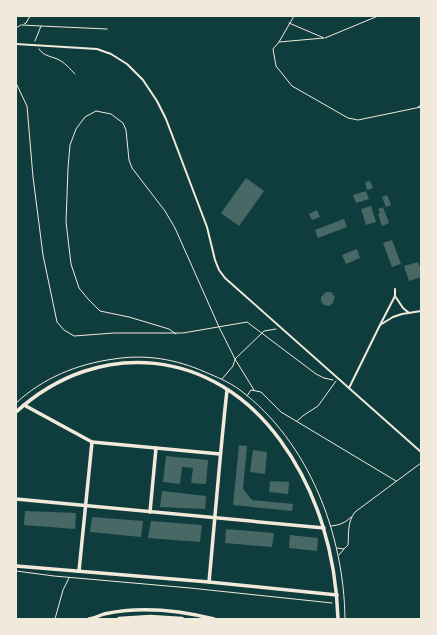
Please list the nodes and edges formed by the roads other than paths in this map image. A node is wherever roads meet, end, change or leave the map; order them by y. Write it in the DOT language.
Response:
graph roads {
  1 [pos="16,44"];
  2 [pos="395,289"];
  3 [pos="395,296"];
  4 [pos="421,311"];
  5 [pos="409,313"];
  6 [pos="380,325"];
  7 [pos="350,388"];
  8 [pos="227,390"];
  9 [pos="24,405"];
  10 [pos="16,412"];
  11 [pos="92,442"];
  12 [pos="156,448"];
  13 [pos="421,452"];
  14 [pos="220,454"];
  15 [pos="16,499"];
  16 [pos="85,506"];
  17 [pos="150,512"];
  18 [pos="216,519"];
  19 [pos="324,528"];
  20 [pos="16,566"];
  21 [pos="79,571"];
  22 [pos="209,582"];
  23 [pos="337,595"];
  24 [pos="89,619"];
  25 [pos="119,619"];
  26 [pos="182,619"];
  27 [pos="214,619"];
  28 [pos="338,619"];
  1 -- 7 [label="lane"];
  2 -- 3 [label="lane"];
  3 -- 5 [label="lane"];
  3 -- 6 [label="lane"];
  4 -- 5 [label="lane"];
  5 -- 6 [label="lane"];
  6 -- 7 [label="lane"];
  7 -- 13 [label="lane"];
  8 -- 9 [label="street"];
  8 -- 14 [label="street"];
  8 -- 19 [label="street"];
  9 -- 10 [label="street"];
  9 -- 11 [label="street"];
  11 -- 12 [label="street"];
  11 -- 16 [label="street"];
  12 -- 14 [label="street"];
  12 -- 17 [label="street"];
  14 -- 18 [label="street"];
  15 -- 16 [label="street"];
  16 -- 17 [label="street"];
  16 -- 21 [label="street"];
  17 -- 18 [label="street"];
  18 -- 19 [label="street"];
  18 -- 22 [label="street"];
  19 -- 23 [label="street"];
  20 -- 21 [label="street"];
  21 -- 22 [label="street"];
  22 -- 23 [label="street"];
  23 -- 28 [label="street"];
  24 -- 27 [label="street"];
  25 -- 26 [label="street"];
}
